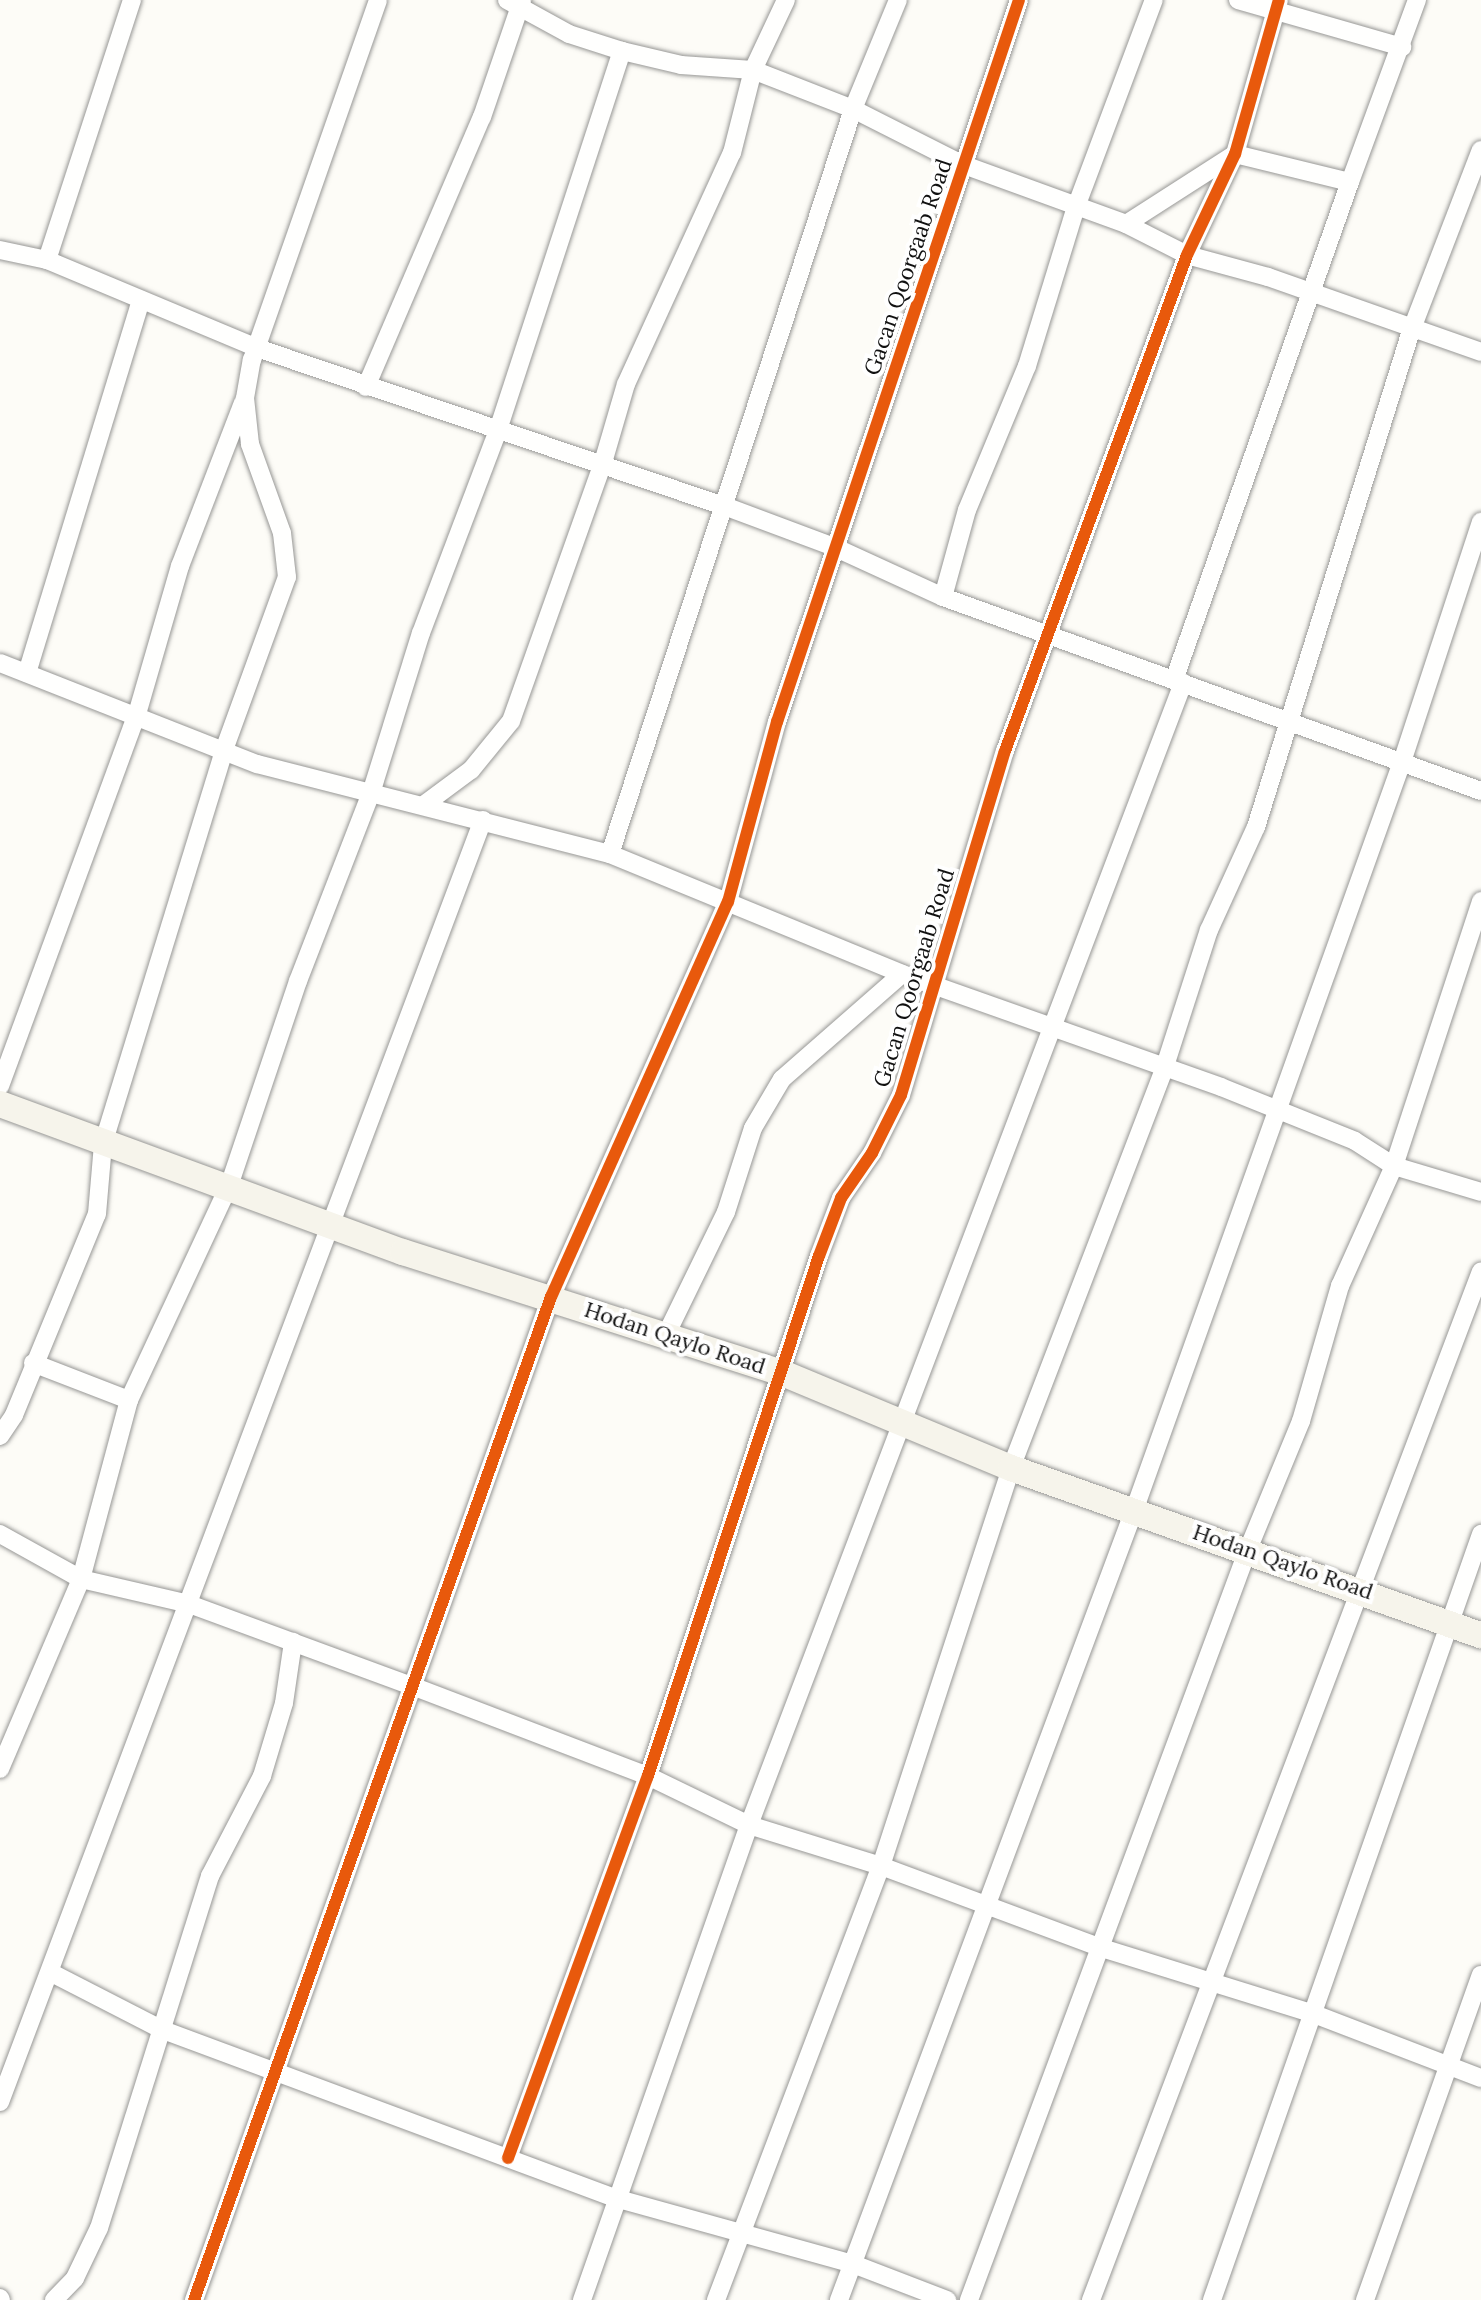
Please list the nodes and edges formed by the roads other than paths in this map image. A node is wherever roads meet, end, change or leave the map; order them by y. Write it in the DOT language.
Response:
graph roads {
  1 [pos="132,0"];
  2 [pos="378,0"];
  3 [pos="786,0"];
  4 [pos="898,0"];
  5 [pos="1019,0"];
  6 [pos="1154,0"];
  7 [pos="1238,0"];
  8 [pos="1417,0"];
  9 [pos="516,2"];
  10 [pos="1277,6"];
  11 [pos="1402,47"];
  12 [pos="622,51"];
  13 [pos="753,70"];
  14 [pos="853,109"];
  15 [pos="1481,150"];
  16 [pos="1235,154"];
  17 [pos="964,165"];
  18 [pos="1350,182"];
  19 [pos="1076,207"];
  20 [pos="1126,224"];
  21 [pos="0,250"];
  22 [pos="1187,255"];
  23 [pos="47,260"];
  24 [pos="1312,292"];
  25 [pos="141,300"];
  26 [pos="1411,331"];
  27 [pos="257,348"];
  28 [pos="1481,352"];
  29 [pos="366,387"];
  30 [pos="245,398"];
  31 [pos="497,433"];
  32 [pos="602,466"];
  33 [pos="727,507"];
  34 [pos="1481,522"];
  35 [pos="834,547"];
  36 [pos="943,597"];
  37 [pos="1048,631"];
  38 [pos="0,663"];
  39 [pos="27,673"];
  40 [pos="1178,682"];
  41 [pos="137,714"];
  42 [pos="1289,726"];
  43 [pos="224,750"];
  44 [pos="1402,762"];
  45 [pos="372,790"];
  46 [pos="1481,791"];
  47 [pos="425,804"];
  48 [pos="483,820"];
  49 [pos="610,854"];
  50 [pos="1481,901"];
  51 [pos="728,902"];
  52 [pos="902,974"];
  53 [pos="936,986"];
  54 [pos="1053,1026"];
  55 [pos="1165,1066"];
  56 [pos="0,1086"];
  57 [pos="0,1104"];
  58 [pos="1279,1110"];
  59 [pos="103,1144"];
  60 [pos="1394,1166"];
  61 [pos="229,1186"];
  62 [pos="1481,1192"];
  63 [pos="331,1223"];
  64 [pos="1481,1271"];
  65 [pos="551,1297"];
  66 [pos="666,1335"];
  67 [pos="33,1363"];
  68 [pos="780,1372"];
  69 [pos="129,1400"];
  70 [pos="899,1423"];
  71 [pos="0,1436"];
  72 [pos="1011,1468"];
  73 [pos="1135,1508"];
  74 [pos="0,1534"];
  75 [pos="1481,1534"];
  76 [pos="1247,1552"];
  77 [pos="81,1579"];
  78 [pos="1358,1588"];
  79 [pos="189,1604"];
  80 [pos="1449,1622"];
  81 [pos="1481,1635"];
  82 [pos="293,1642"];
  83 [pos="415,1687"];
  84 [pos="0,1769"];
  85 [pos="648,1776"];
  86 [pos="749,1825"];
  87 [pos="881,1866"];
  88 [pos="983,1903"];
  89 [pos="1102,1948"];
  90 [pos="50,1972"];
  91 [pos="1481,1975"];
  92 [pos="1212,1984"];
  93 [pos="1314,2014"];
  94 [pos="163,2030"];
  95 [pos="1450,2068"];
  96 [pos="273,2072"];
  97 [pos="1481,2078"];
  98 [pos="0,2102"];
  99 [pos="508,2158"];
  100 [pos="615,2198"];
  101 [pos="739,2236"];
  102 [pos="853,2264"];
  103 [pos="54,2300"];
  104 [pos="194,2300"];
  105 [pos="582,2300"];
  106 [pos="716,2300"];
  107 [pos="839,2300"];
  108 [pos="947,2300"];
  109 [pos="969,2300"];
  110 [pos="1091,2300"];
  111 [pos="1212,2300"];
  112 [pos="1365,2300"];
  1 -- 23 [label="street"];
  2 -- 27 [label="street"];
  3 -- 13 [label="street"];
  4 -- 14 [label="street"];
  5 -- 17 [label="street, Gacan Qoorgaab Road"];
  6 -- 19 [label="street"];
  7 -- 10 [label="street"];
  8 -- 11 [label="street"];
  9 -- 12 [label="street"];
  9 -- 29 [label="street"];
  10 -- 11 [label="street"];
  10 -- 16 [label="street, Gacan Qoorgaab Road"];
  11 -- 18 [label="street"];
  12 -- 13 [label="street"];
  12 -- 31 [label="street"];
  13 -- 14 [label="street"];
  13 -- 32 [label="street"];
  14 -- 17 [label="street"];
  14 -- 33 [label="street"];
  15 -- 26 [label="street"];
  16 -- 18 [label="street"];
  16 -- 20 [label="street"];
  16 -- 22 [label="street, Gacan Qoorgaab Road"];
  17 -- 19 [label="street"];
  17 -- 35 [label="street, Gacan Qoorgaab Road"];
  18 -- 24 [label="street"];
  19 -- 20 [label="street"];
  19 -- 36 [label="street"];
  20 -- 22 [label="street"];
  21 -- 23 [label="street"];
  22 -- 24 [label="street"];
  22 -- 37 [label="street, Gacan Qoorgaab Road"];
  23 -- 25 [label="street"];
  24 -- 26 [label="street"];
  24 -- 40 [label="street"];
  25 -- 27 [label="street"];
  25 -- 39 [label="street"];
  26 -- 28 [label="street"];
  26 -- 42 [label="street"];
  27 -- 29 [label="street"];
  27 -- 30 [label="street"];
  29 -- 31 [label="street"];
  30 -- 41 [label="street"];
  30 -- 43 [label="street"];
  31 -- 32 [label="street"];
  31 -- 45 [label="street"];
  32 -- 33 [label="street"];
  32 -- 47 [label="street"];
  33 -- 35 [label="street"];
  33 -- 49 [label="street"];
  34 -- 44 [label="street"];
  35 -- 36 [label="street"];
  35 -- 51 [label="street, Gacan Qoorgaab Road"];
  36 -- 37 [label="street"];
  37 -- 40 [label="street"];
  37 -- 53 [label="street, Gacan Qoorgaab Road"];
  38 -- 39 [label="street"];
  39 -- 41 [label="street"];
  40 -- 42 [label="street"];
  40 -- 54 [label="street"];
  41 -- 43 [label="street"];
  41 -- 56 [label="street"];
  42 -- 44 [label="street"];
  42 -- 55 [label="street"];
  43 -- 45 [label="street"];
  43 -- 59 [label="street"];
  44 -- 46 [label="street"];
  44 -- 58 [label="street"];
  45 -- 47 [label="street"];
  45 -- 61 [label="street"];
  47 -- 48 [label="street"];
  48 -- 49 [label="street"];
  48 -- 63 [label="street"];
  49 -- 51 [label="street"];
  50 -- 60 [label="street"];
  51 -- 52 [label="street"];
  51 -- 65 [label="street, Gacan Qoorgaab Road"];
  52 -- 53 [label="street"];
  52 -- 66 [label="street"];
  53 -- 54 [label="street"];
  53 -- 68 [label="street, Gacan Qoorgaab Road"];
  54 -- 55 [label="street"];
  54 -- 70 [label="street"];
  55 -- 58 [label="street"];
  55 -- 72 [label="street"];
  57 -- 59 [label="street, Hodan Qaylo Road"];
  58 -- 60 [label="street"];
  58 -- 73 [label="street"];
  59 -- 61 [label="street, Hodan Qaylo Road"];
  59 -- 67 [label="street"];
  60 -- 62 [label="street"];
  60 -- 76 [label="street"];
  61 -- 63 [label="street, Hodan Qaylo Road"];
  61 -- 69 [label="street"];
  63 -- 65 [label="street, Hodan Qaylo Road"];
  63 -- 79 [label="street"];
  64 -- 78 [label="street"];
  65 -- 66 [label="street, Hodan Qaylo Road"];
  65 -- 83 [label="street, Gacan Qoorgaab Road"];
  66 -- 68 [label="street, Hodan Qaylo Road"];
  67 -- 69 [label="street"];
  67 -- 71 [label="street"];
  68 -- 70 [label="street, Hodan Qaylo Road"];
  68 -- 85 [label="street, Gacan Qoorgaab Road"];
  69 -- 77 [label="street"];
  70 -- 72 [label="street, Hodan Qaylo Road"];
  70 -- 86 [label="street"];
  72 -- 73 [label="street, Hodan Qaylo Road"];
  72 -- 87 [label="street"];
  73 -- 76 [label="street, Hodan Qaylo Road"];
  73 -- 88 [label="street"];
  74 -- 77 [label="street"];
  75 -- 80 [label="street"];
  76 -- 78 [label="street, Hodan Qaylo Road"];
  76 -- 89 [label="street"];
  77 -- 79 [label="street"];
  77 -- 84 [label="street"];
  78 -- 80 [label="street, Hodan Qaylo Road"];
  78 -- 92 [label="street"];
  79 -- 82 [label="street"];
  79 -- 90 [label="street"];
  80 -- 81 [label="street, Hodan Qaylo Road"];
  80 -- 93 [label="street"];
  82 -- 83 [label="street"];
  82 -- 94 [label="street"];
  83 -- 85 [label="street"];
  83 -- 96 [label="street, Gacan Qoorgaab Road"];
  85 -- 86 [label="street"];
  85 -- 99 [label="street, Gacan Qoorgaab Road"];
  86 -- 87 [label="street"];
  86 -- 100 [label="street"];
  87 -- 88 [label="street"];
  87 -- 101 [label="street"];
  88 -- 89 [label="street"];
  88 -- 102 [label="street"];
  89 -- 92 [label="street"];
  89 -- 109 [label="street"];
  90 -- 94 [label="street"];
  90 -- 98 [label="street"];
  91 -- 95 [label="street"];
  92 -- 93 [label="street"];
  92 -- 110 [label="street"];
  93 -- 95 [label="street"];
  93 -- 111 [label="street"];
  94 -- 96 [label="street"];
  94 -- 103 [label="street"];
  95 -- 97 [label="street"];
  95 -- 112 [label="street"];
  96 -- 99 [label="street"];
  96 -- 104 [label="street, Gacan Qoorgaab Road"];
  99 -- 100 [label="street"];
  100 -- 101 [label="street"];
  100 -- 105 [label="street"];
  101 -- 102 [label="street"];
  101 -- 106 [label="street"];
  102 -- 107 [label="street"];
  102 -- 108 [label="street"];
}
